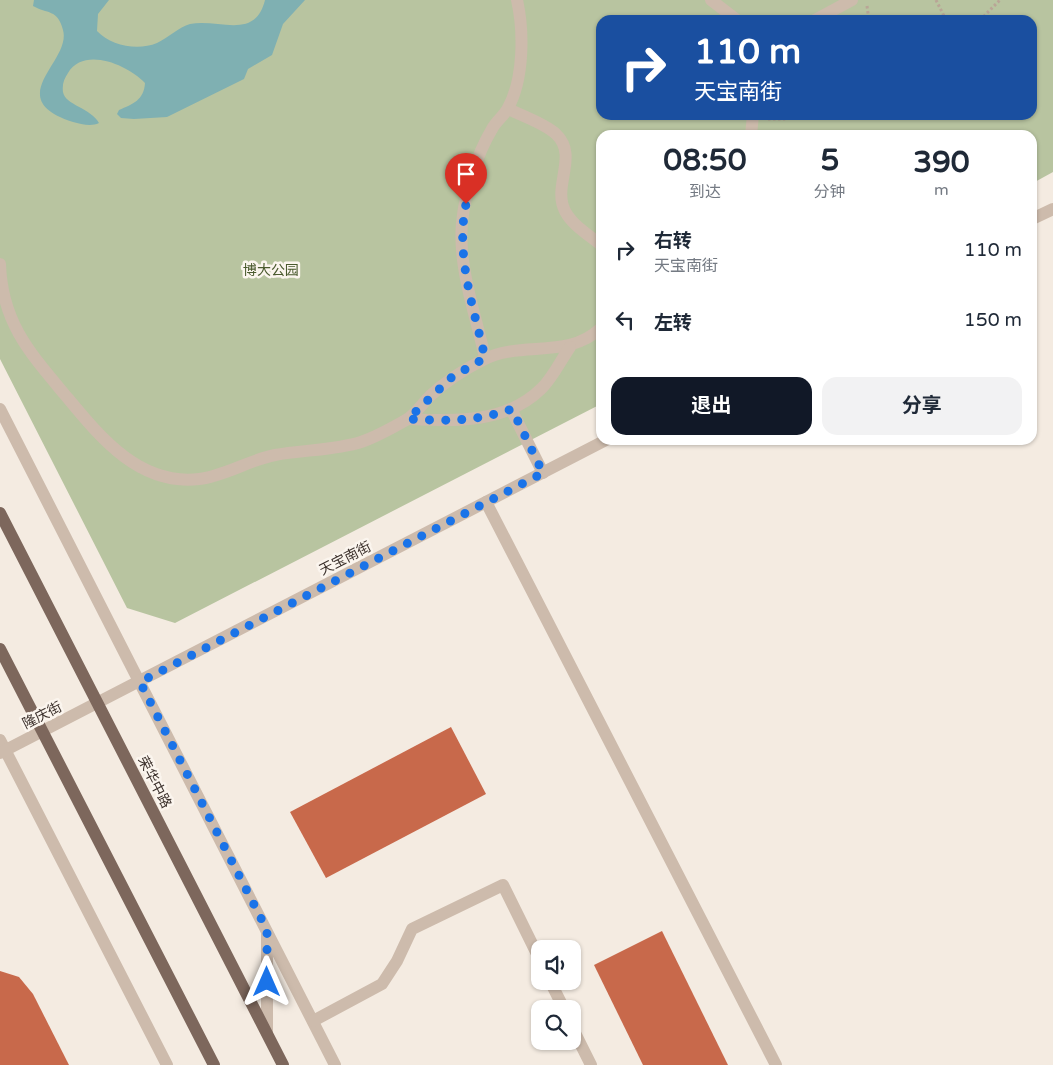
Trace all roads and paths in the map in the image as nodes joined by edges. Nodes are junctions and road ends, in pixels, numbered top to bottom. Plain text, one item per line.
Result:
1 (518, 0) edge
2 (711, 0) edge
3 (852, 0) edge
4 (866, 0) edge
5 (936, 0) edge
6 (1000, 0) edge
7 (730, 15) edge
8 (824, 15) edge
9 (868, 15) edge
10 (944, 15) edge
11 (985, 15) edge
12 (508, 108) junction
13 (1053, 209) edge
14 (1037, 217) edge
15 (596, 241) edge
16 (0, 264) edge
17 (596, 337) edge
18 (570, 347) junction
19 (485, 358) junction
20 (0, 409) edge
21 (512, 409) junction
22 (408, 419) junction
23 (596, 445) edge
24 (543, 473) junction
25 (486, 502) junction
26 (0, 513) edge
27 (0, 649) edge
28 (140, 682) junction
29 (98, 704) junction
30 (42, 731) junction
31 (2, 748) edge
32 (267, 930) junction
33 (531, 941) edge
34 (313, 1021) junction
35 (267, 1033) junction
36 (581, 1045) edge
37 (167, 1065) edge
38 (214, 1065) edge
39 (283, 1065) edge
40 (336, 1065) edge
41 (591, 1065) edge
42 (776, 1065) edge

1 - 12 street
2 - 7 street
3 - 8 street
4 - 9 path
5 - 10 path
6 - 11 path
12 - 15 street
12 - 19 street
13 - 14 street
16 - 22 street
17 - 18 street
18 - 19 street
18 - 21 street
19 - 22 street
20 - 28 street
21 - 22 street
21 - 24 street
23 - 24 street, 天宝南街
24 - 25 street, 天宝南街
25 - 28 street, 天宝南街
25 - 42 street
26 - 29 main road, 荣华中路
27 - 30 main road
28 - 29 street, 天宝南街
28 - 32 street
29 - 30 street, 隆庆街
29 - 35 main road, 荣华中路
30 - 31 street, 隆庆街
30 - 38 main road
31 - 37 street
32 - 34 street
32 - 35 street
33 - 34 street
34 - 40 street
35 - 39 main road, 荣华中路
36 - 41 street

